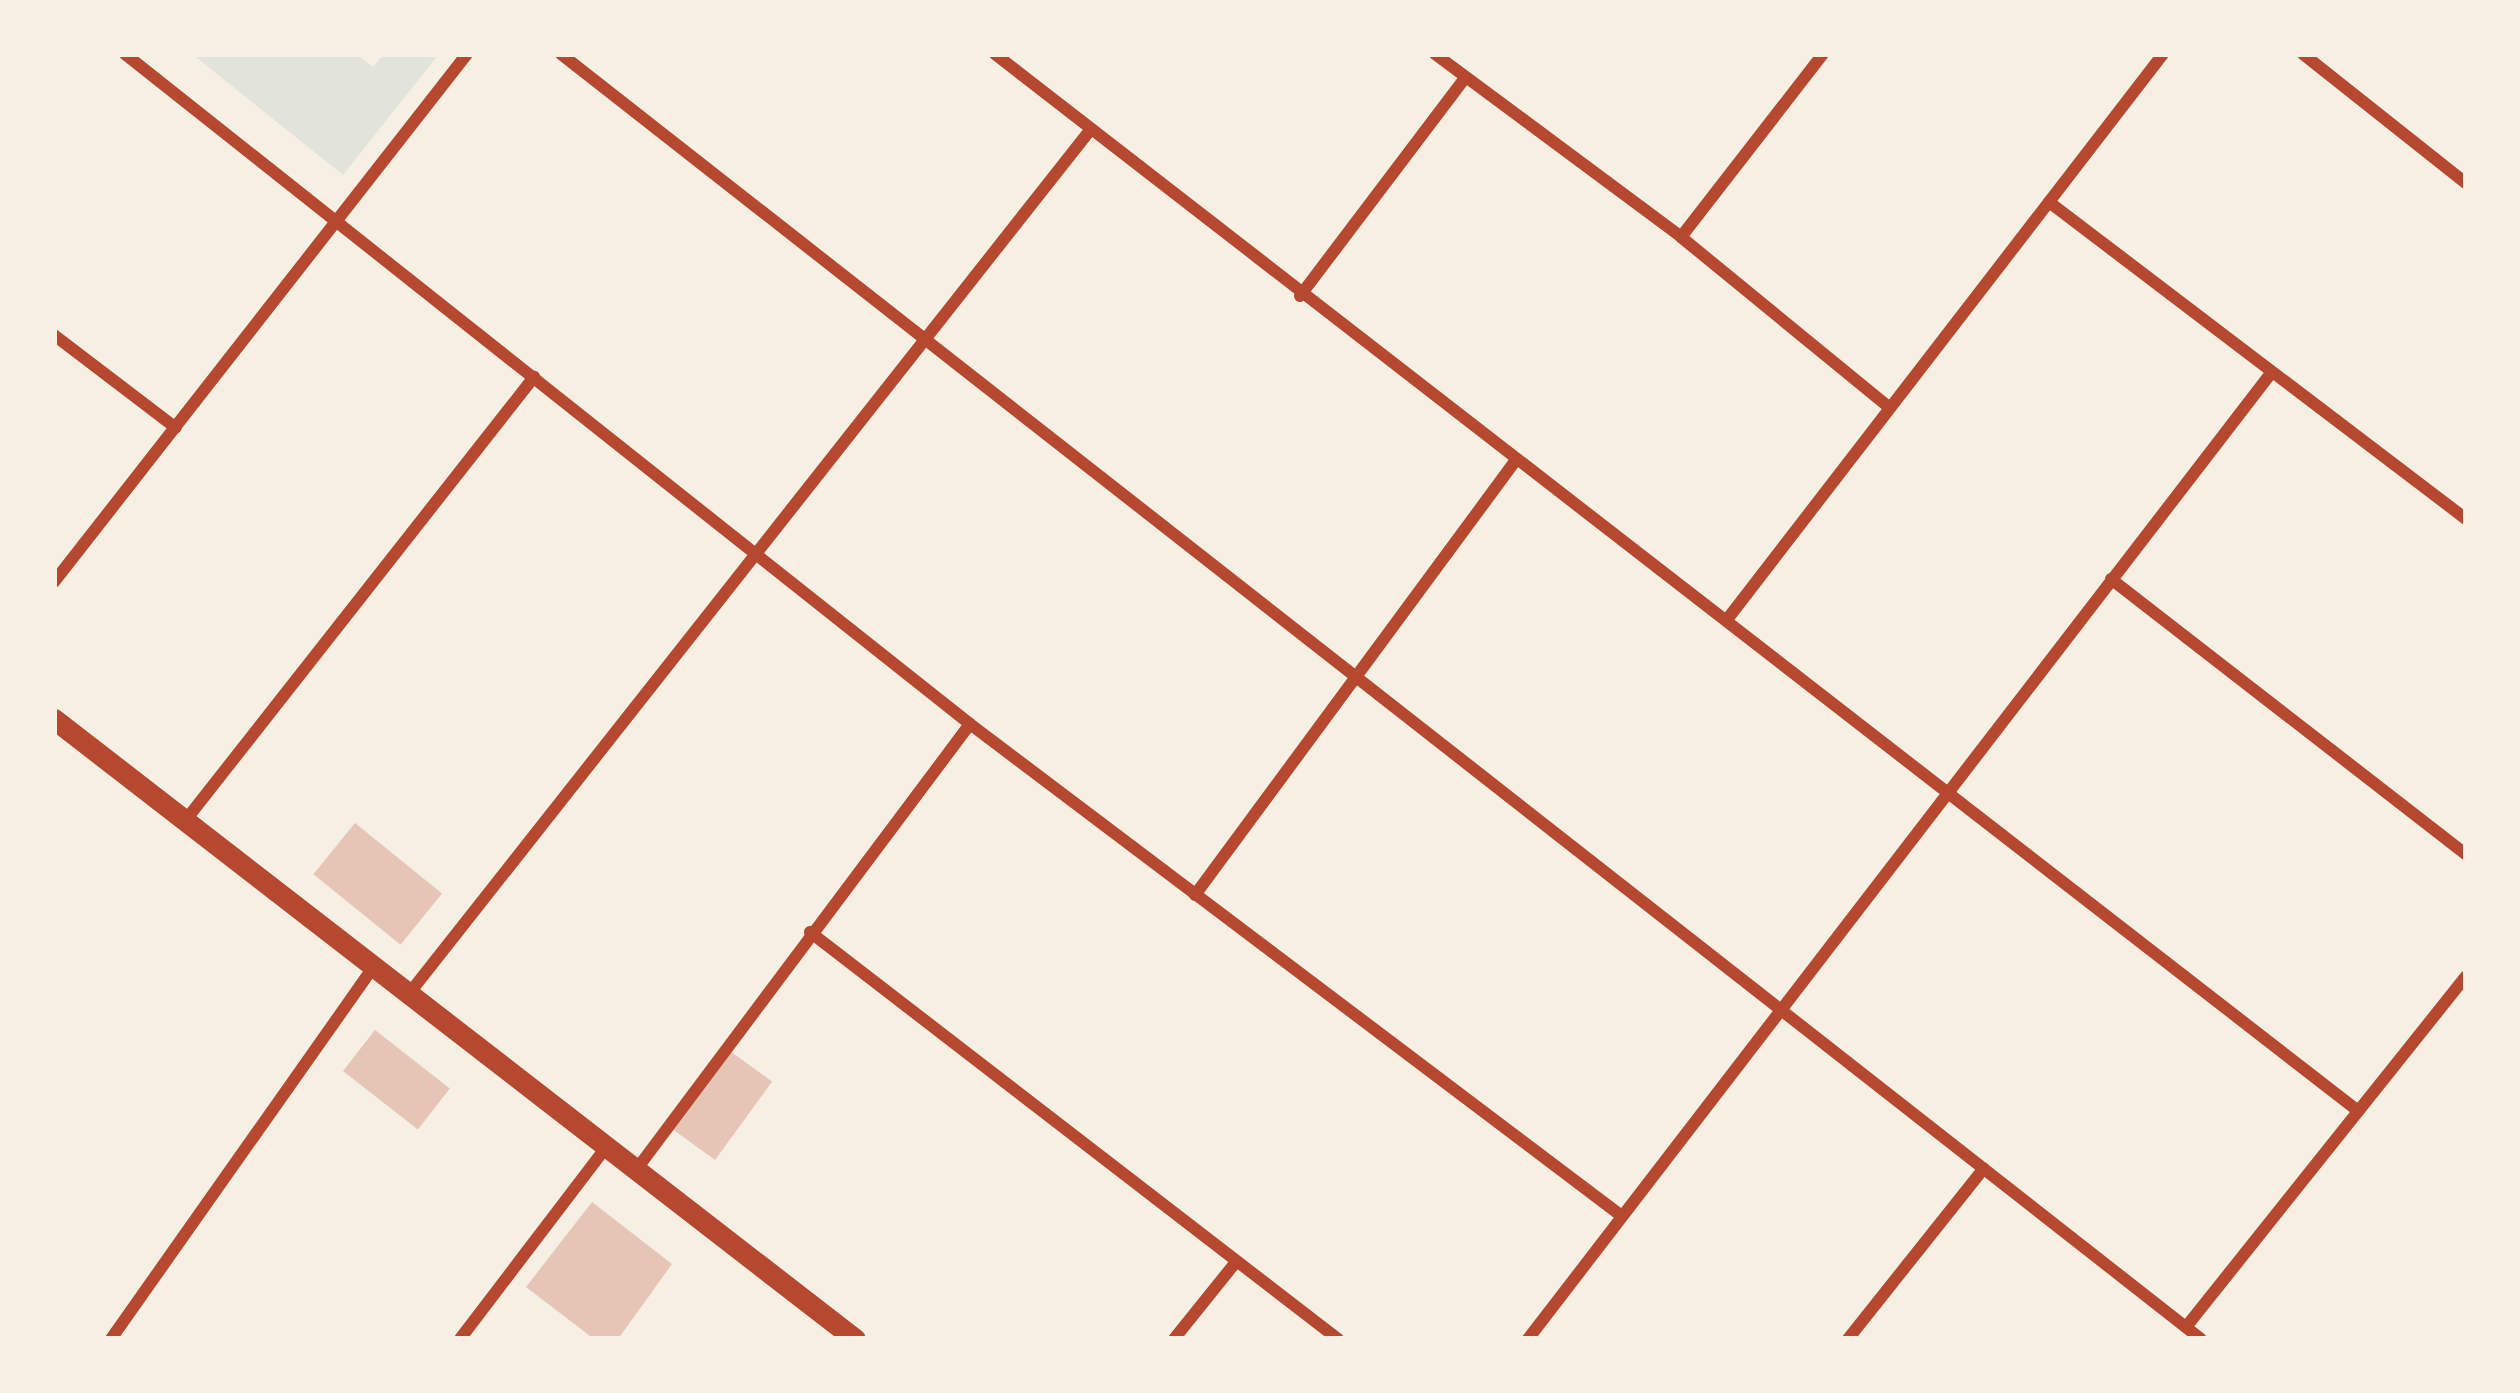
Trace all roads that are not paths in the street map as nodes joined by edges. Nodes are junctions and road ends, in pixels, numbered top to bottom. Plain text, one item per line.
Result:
1 (125, 54) edge
2 (467, 54) edge
3 (561, 54) edge
4 (995, 54) edge
5 (1435, 54) edge
6 (1823, 54) edge
7 (2163, 54) edge
8 (2303, 54) edge
9 (1465, 78) junction
10 (1091, 129) junction
11 (2466, 182) edge
12 (2049, 202) junction
13 (337, 221) junction
14 (1682, 237) junction
15 (1300, 296) junction
16 (54, 335) edge
17 (923, 341) junction
18 (2272, 372) junction
19 (534, 377) junction
20 (1889, 407) junction
21 (176, 428) junction
22 (1516, 460) junction
23 (2466, 519) edge
24 (756, 555) junction
25 (2111, 579) junction
26 (54, 582) edge
27 (1729, 617) junction
28 (1355, 674) junction
29 (54, 719) edge
30 (970, 724) junction
31 (1943, 793) junction
32 (185, 821) junction
33 (2466, 854) edge
34 (1196, 895) junction
35 (810, 932) junction
36 (372, 969) junction
37 (2466, 976) edge
38 (407, 995) junction
39 (1780, 1008) junction
40 (2358, 1111) junction
41 (605, 1149) junction
42 (1984, 1168) junction
43 (636, 1170) junction
44 (1619, 1214) junction
45 (1234, 1263) junction
46 (2186, 1327) junction
47 (111, 1339) edge
48 (460, 1339) edge
49 (854, 1339) edge
50 (1174, 1339) edge
51 (1338, 1339) edge
52 (1528, 1339) edge
53 (1847, 1339) edge
54 (2201, 1339) edge

1 - 13 street
2 - 13 street
3 - 17 street
4 - 10 street
5 - 9 street
6 - 14 street
7 - 12 street
8 - 11 street
9 - 14 street
9 - 15 street
10 - 15 street
10 - 17 street
12 - 18 street
12 - 20 street
13 - 19 street
13 - 21 street
14 - 20 street
15 - 22 street
16 - 21 street
17 - 24 street
17 - 28 street
18 - 23 street
18 - 25 street
19 - 24 street
19 - 32 street
20 - 27 street
21 - 26 street
22 - 27 street
22 - 28 street
24 - 30 street
24 - 38 street
25 - 31 street
25 - 33 street
27 - 31 street
28 - 34 street
28 - 39 street
29 - 32 street
30 - 34 street
30 - 35 street
31 - 39 street
31 - 40 street
32 - 36 street
34 - 44 street
35 - 43 street
35 - 45 street
36 - 38 street
36 - 47 street
37 - 40 street
38 - 41 street
39 - 42 street
39 - 44 street
40 - 46 street
41 - 43 street
41 - 48 street
42 - 46 street
42 - 53 street
43 - 49 street
44 - 52 street
45 - 50 street
45 - 51 street
46 - 54 street

